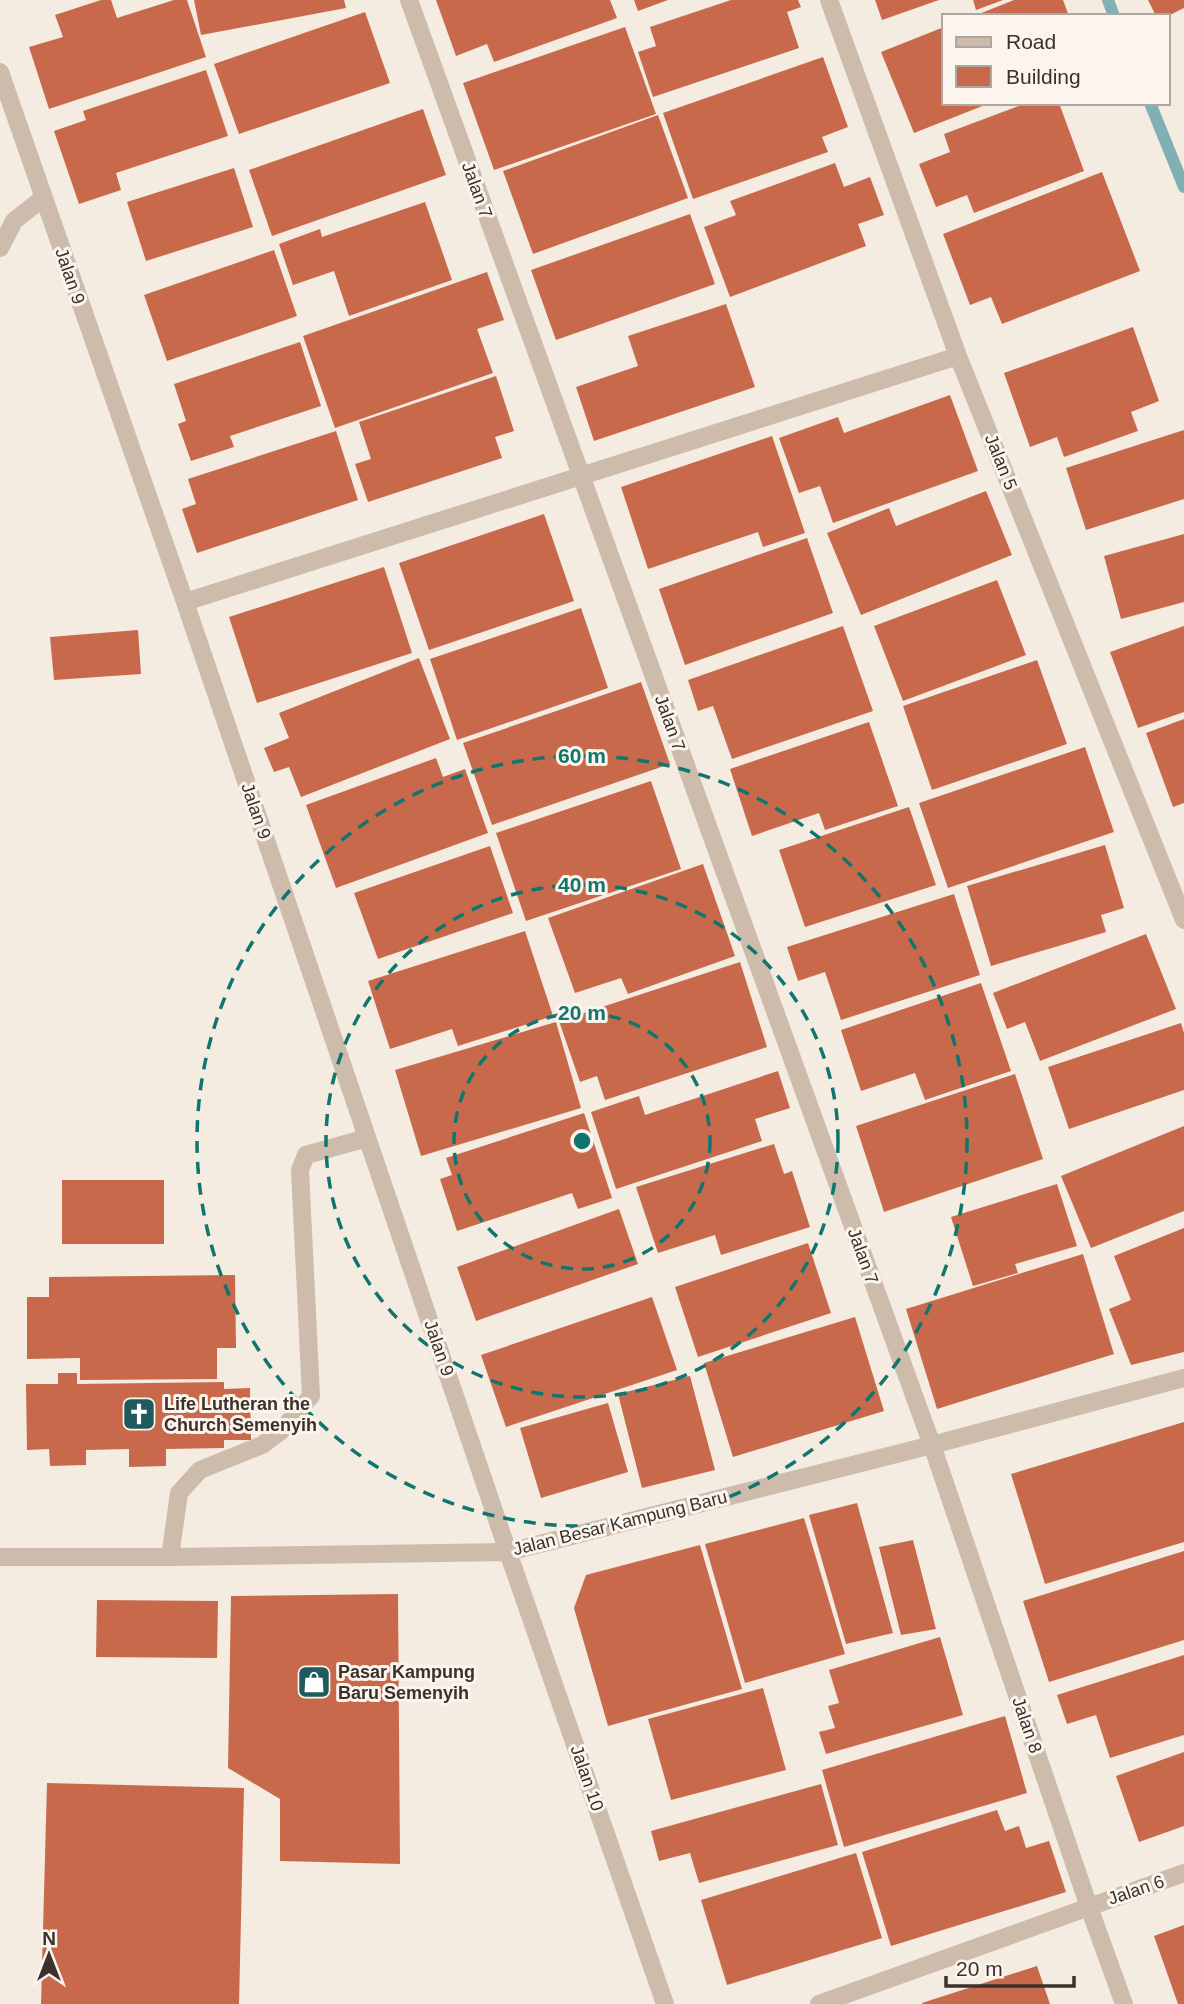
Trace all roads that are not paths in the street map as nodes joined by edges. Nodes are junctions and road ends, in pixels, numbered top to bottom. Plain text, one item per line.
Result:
1 (409, 0) edge
2 (829, 0) edge
3 (0, 72) edge
4 (43, 198) junction
5 (0, 248) edge
6 (958, 356) junction
7 (581, 476) junction
8 (185, 602) junction
9 (1184, 920) edge
10 (367, 1138) junction
11 (1184, 1378) edge
12 (932, 1446) junction
13 (508, 1552) junction
14 (0, 1557) edge
15 (170, 1557) junction
16 (1184, 1873) edge
17 (1089, 1907) junction
18 (666, 2004) edge
19 (820, 2004) edge
20 (1124, 2004) edge

1 - 7 street, Jalan 7
2 - 6 street, Jalan 5
3 - 4 street, Jalan 9
4 - 5 street
4 - 8 street, Jalan 9
6 - 7 street
6 - 9 street, Jalan 5
7 - 8 street
7 - 12 street, Jalan 7
8 - 10 street, Jalan 9
10 - 13 street, Jalan 9
10 - 15 street
11 - 12 street, Jalan Besar Kampung Baru
12 - 13 street, Jalan Besar Kampung Baru
12 - 17 street, Jalan 8
13 - 15 street, Jalan Besar Kampung Baru
13 - 18 street, Jalan 10
14 - 15 street, Jalan Besar Kampung Baru
16 - 17 street, Jalan 6
17 - 19 street, Jalan 6
17 - 20 street, Jalan 8

